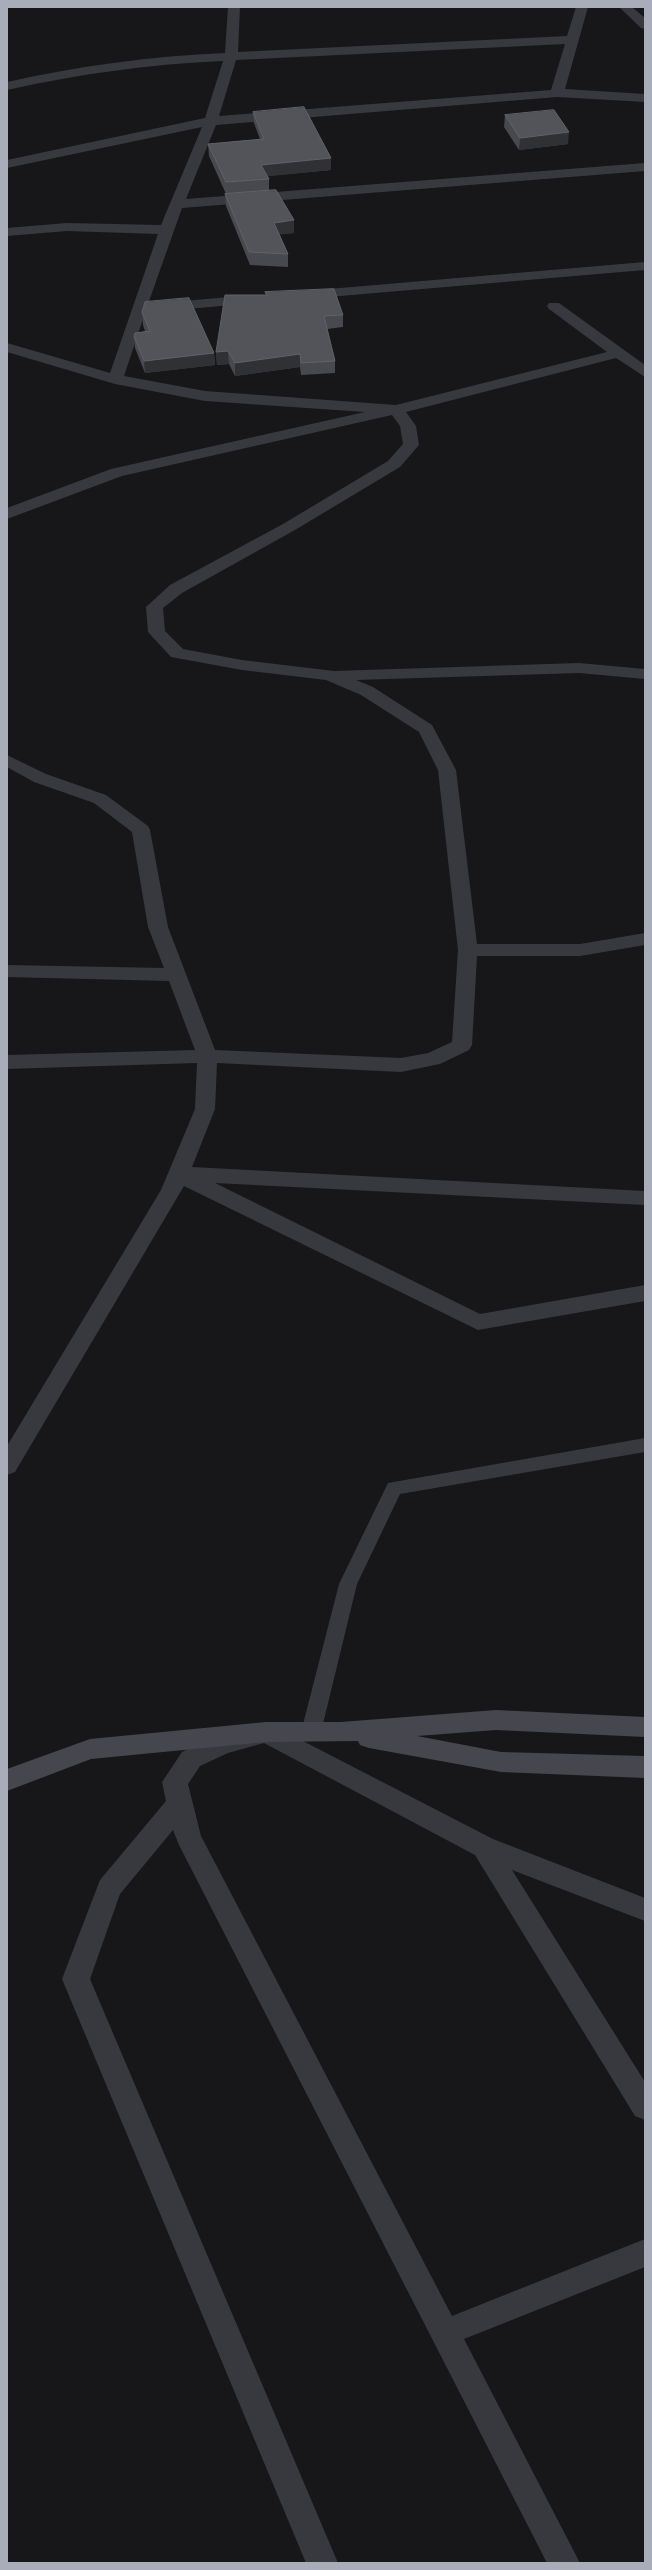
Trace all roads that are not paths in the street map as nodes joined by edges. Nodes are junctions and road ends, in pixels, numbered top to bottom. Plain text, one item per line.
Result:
1 (234, 7) edge
2 (582, 7) edge
3 (625, 7) edge
4 (645, 25) edge
5 (572, 40) junction
6 (231, 57) junction
7 (7, 86) edge
8 (557, 93) junction
9 (645, 98) edge
10 (211, 121) junction
11 (7, 164) edge
12 (645, 167) edge
13 (178, 204) junction
14 (166, 230) junction
15 (7, 232) edge
16 (645, 266) edge
17 (289, 296) edge
18 (266, 298) edge
19 (554, 306) dead end
20 (139, 309) junction
21 (7, 347) edge
22 (619, 353) junction
23 (645, 372) edge
24 (115, 380) junction
25 (396, 410) junction
26 (7, 514) edge
27 (645, 674) edge
28 (330, 675) junction
29 (7, 760) edge
30 (645, 939) edge
31 (468, 950) junction
32 (7, 971) edge
33 (177, 975) junction
34 (207, 1056) junction
35 (7, 1062) edge
36 (179, 1174) junction
37 (645, 1198) edge
38 (645, 1293) edge
39 (645, 1445) edge
40 (7, 1466) edge
41 (645, 1727) edge
42 (266, 1732) junction
43 (311, 1732) junction
44 (341, 1732) junction
45 (645, 1767) edge
46 (7, 1780) edge
47 (180, 1803) junction
48 (484, 1847) junction
49 (645, 1910) edge
50 (645, 2106) edge
51 (645, 2253) edge
52 (447, 2332) junction
53 (322, 2563) edge
54 (564, 2563) edge

1 - 6 street
2 - 5 street
3 - 4 street
5 - 6 street
5 - 8 street
6 - 7 street
6 - 10 street
8 - 9 street
8 - 10 street
10 - 11 street
10 - 13 street
12 - 13 street
13 - 14 street
14 - 15 street
14 - 20 street
16 - 17 street
18 - 20 street
19 - 22 street
20 - 24 street
21 - 24 street
22 - 23 street
22 - 25 street
24 - 25 street
25 - 26 street
25 - 28 street
27 - 28 street
28 - 31 street
29 - 33 street
30 - 31 street
31 - 34 street
32 - 33 street
33 - 34 street
34 - 35 street
34 - 36 street
36 - 37 street
36 - 38 street
36 - 40 street
39 - 43 lane
41 - 44 main road
42 - 43 main road
42 - 46 main road
42 - 47 street
42 - 48 street
43 - 44 main road
44 - 45 main road
47 - 52 street
47 - 53 street
48 - 49 street
48 - 50 street
51 - 52 street
52 - 54 street

